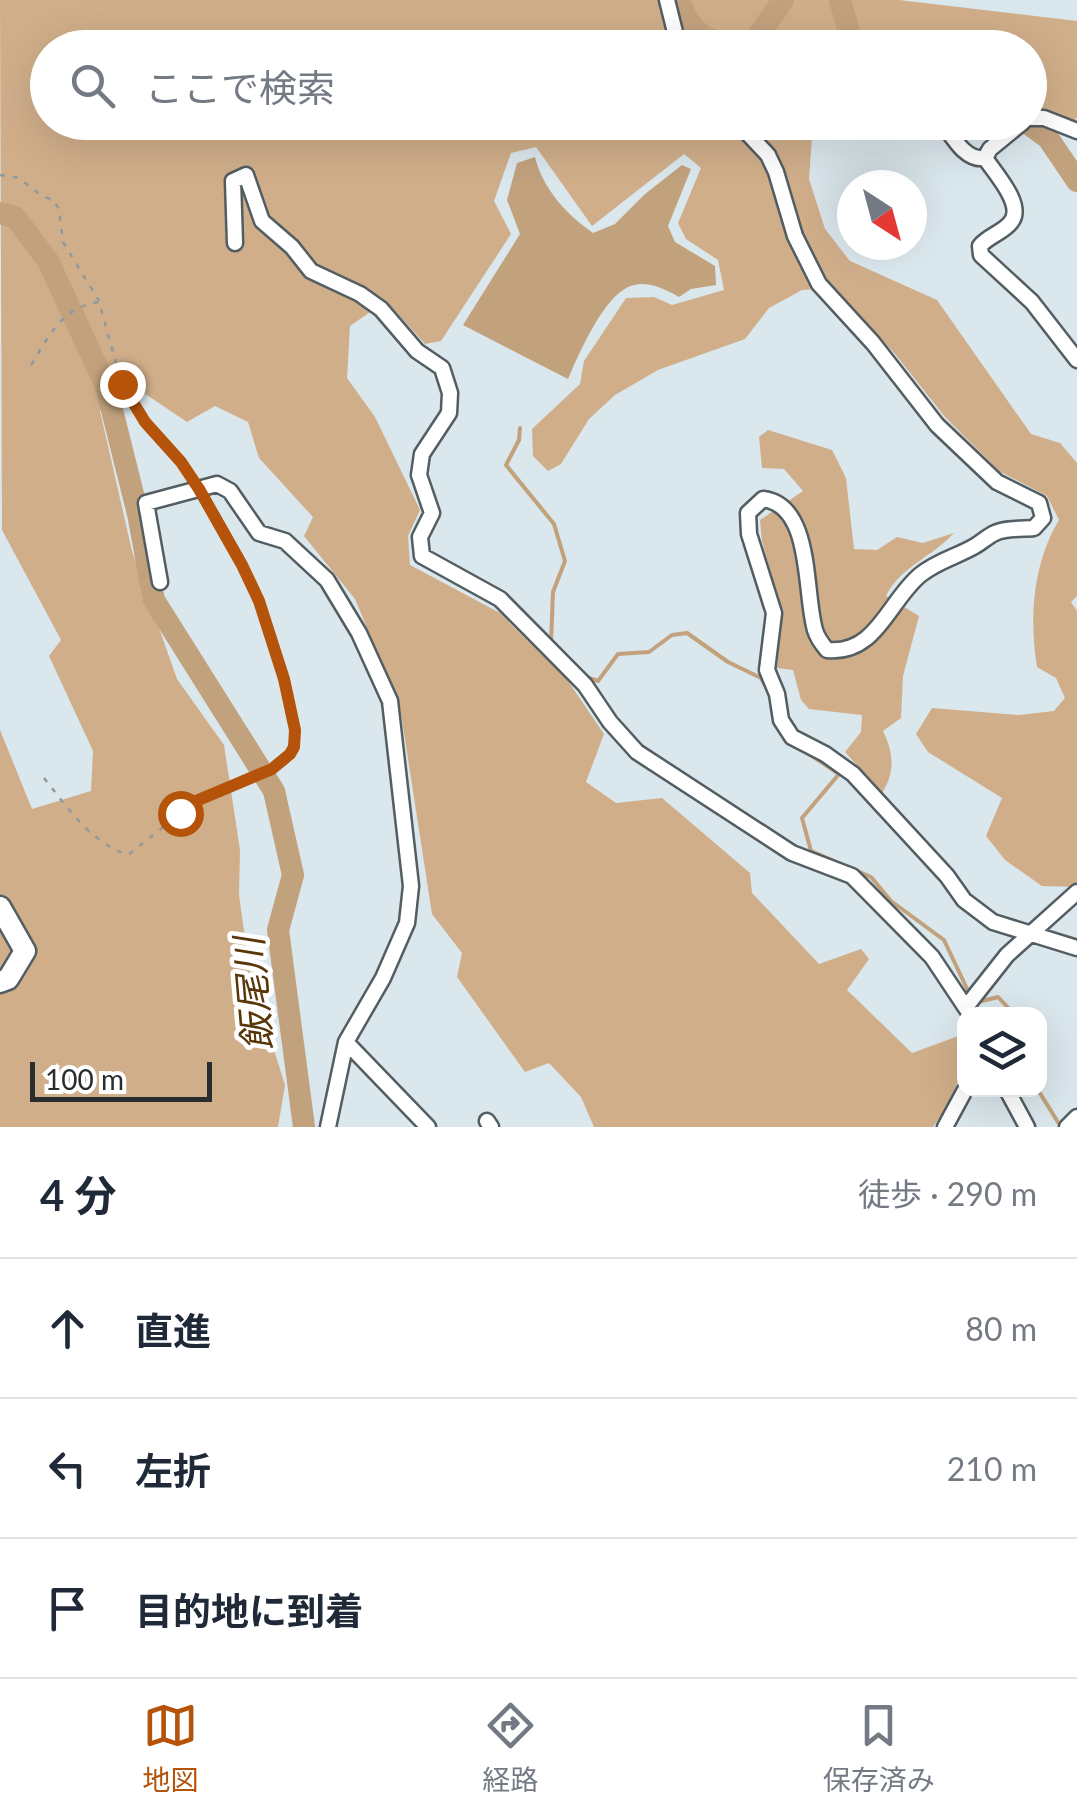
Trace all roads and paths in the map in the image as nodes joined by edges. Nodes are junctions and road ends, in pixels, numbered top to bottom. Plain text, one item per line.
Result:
1 (667, 0) edge
2 (674, 30) edge
3 (1047, 119) edge
4 (1077, 131) edge
5 (754, 140) edge
6 (956, 140) edge
7 (1000, 140) edge
8 (985, 158) junction
9 (0, 176) edge
10 (235, 243) dead end
11 (100, 302) junction
12 (1077, 360) edge
13 (30, 366) dead end
14 (199, 489) junction
15 (160, 582) dead end
16 (44, 778) dead end
17 (1077, 892) edge
18 (0, 908) edge
19 (1030, 935) junction
20 (1077, 948) edge
21 (0, 982) edge
22 (965, 1007) edge
23 (970, 1007) edge
24 (346, 1042) junction
25 (960, 1097) edge
26 (1011, 1097) edge
27 (1077, 1116) edge
28 (1068, 1126) edge
29 (328, 1127) edge
30 (428, 1127) edge
31 (945, 1127) edge
32 (1026, 1127) edge

1 - 2 street
3 - 4 street
5 - 19 street
6 - 8 street
7 - 8 street
8 - 12 street
9 - 11 path
10 - 22 street
11 - 13 path
11 - 14 path
14 - 15 street
14 - 16 path
14 - 24 street
17 - 19 street
18 - 21 main road
19 - 20 street
19 - 23 street
24 - 29 street
24 - 30 street
25 - 31 street
26 - 32 street
27 - 28 street

